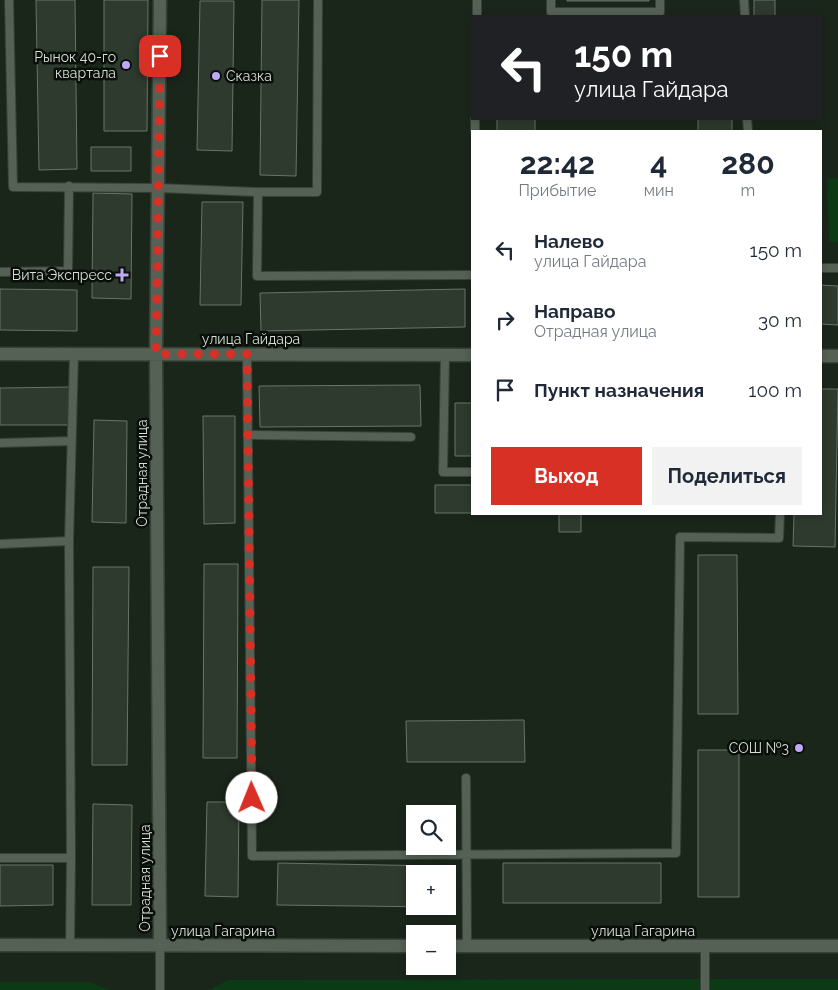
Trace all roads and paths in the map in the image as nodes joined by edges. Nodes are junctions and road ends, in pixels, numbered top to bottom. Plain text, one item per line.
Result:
1 (9, 0) edge
2 (160, 0) edge
3 (318, 0) edge
4 (477, 0) edge
5 (551, 0) edge
6 (660, 0) edge
7 (744, 0) edge
8 (477, 15) edge
9 (745, 15) edge
10 (69, 186) junction
11 (158, 188) junction
12 (258, 192) junction
13 (822, 268) edge
14 (838, 268) edge
15 (0, 272) edge
16 (471, 275) edge
17 (0, 354) edge
18 (74, 354) junction
19 (156, 354) junction
20 (247, 354) junction
21 (444, 355) junction
22 (471, 355) edge
23 (822, 356) edge
24 (838, 356) edge
25 (248, 435) junction
26 (411, 437) dead end
27 (71, 441) junction
28 (0, 443) edge
29 (471, 472) edge
30 (780, 515) edge
31 (69, 541) junction
32 (0, 544) edge
33 (466, 778) dead end
34 (466, 854) junction
35 (0, 858) edge
36 (71, 858) junction
37 (0, 945) edge
38 (70, 946) junction
39 (160, 946) junction
40 (406, 946) edge
41 (456, 946) edge
42 (467, 946) junction
43 (705, 946) junction
44 (838, 946) edge
45 (160, 990) edge
46 (706, 990) edge

1 - 10 lane
2 - 11 street, Отрадная улица
3 - 12 lane
4 - 8 lane
5 - 6 lane
7 - 9 lane
10 - 11 lane
10 - 15 lane
11 - 12 lane
11 - 19 street, Отрадная улица
12 - 16 lane
13 - 14 lane
17 - 18 street, улица Гайдара
18 - 19 street, улица Гайдара
18 - 27 lane
19 - 20 street, улица Гайдара
19 - 39 street, Отрадная улица
20 - 21 street, улица Гайдара
20 - 25 lane
21 - 22 street, улица Гайдара
21 - 29 lane
23 - 24 street
25 - 26 lane
25 - 34 lane
27 - 28 lane
27 - 31 lane
30 - 34 lane
31 - 32 lane
31 - 36 lane
33 - 34 lane
34 - 42 lane
35 - 36 lane
36 - 38 lane
37 - 38 street, улица Гагарина
38 - 39 street, улица Гагарина
39 - 40 street, улица Гагарина
39 - 45 lane
41 - 42 street, улица Гагарина
42 - 43 street, улица Гагарина
43 - 44 street, улица Гагарина
43 - 46 lane

